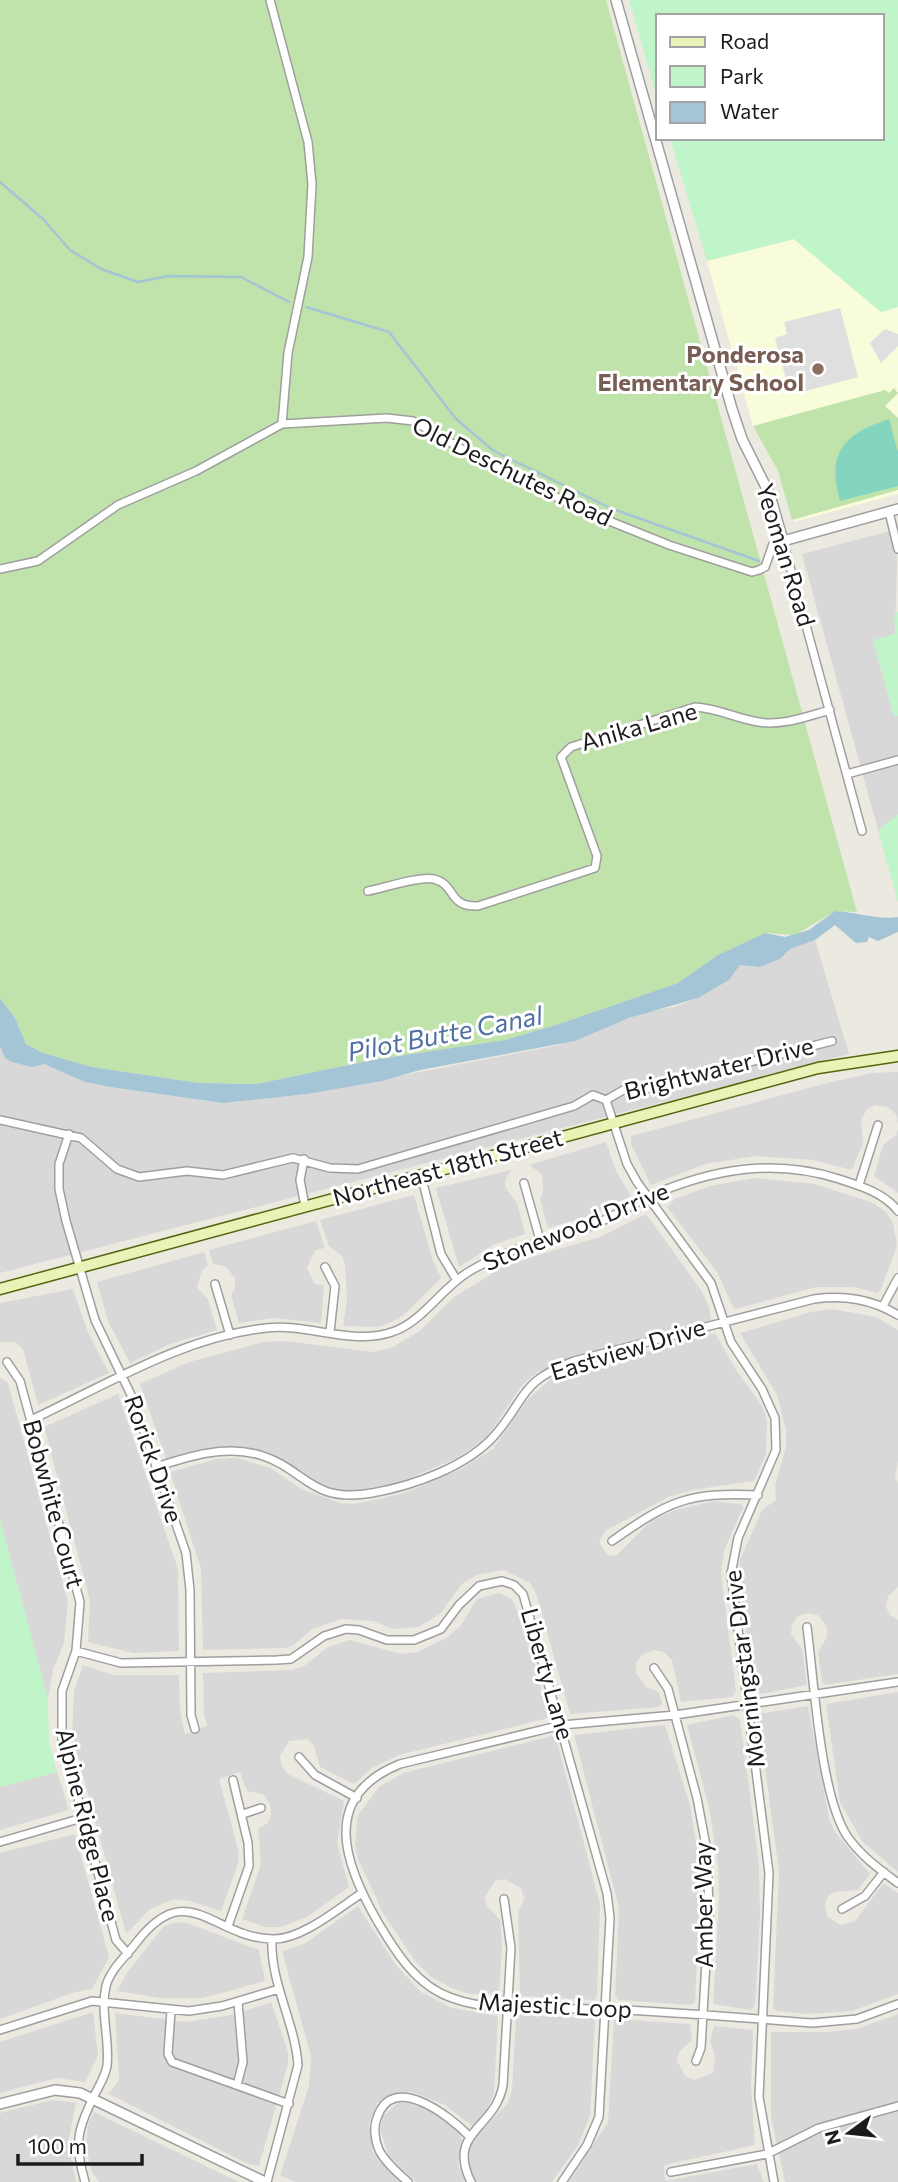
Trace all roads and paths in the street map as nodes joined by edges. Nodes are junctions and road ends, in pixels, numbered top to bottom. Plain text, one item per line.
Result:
1 (270, 0) edge
2 (616, 0) edge
3 (282, 424) junction
4 (893, 511) edge
5 (783, 541) junction
6 (898, 549) edge
7 (0, 569) edge
8 (830, 710) junction
9 (898, 760) edge
10 (847, 774) junction
11 (862, 831) dead end
12 (368, 891) dead end
13 (832, 1041) dead end
14 (898, 1056) edge
15 (606, 1100) junction
16 (0, 1120) edge
17 (614, 1123) junction
18 (878, 1125) dead end
19 (69, 1134) junction
20 (304, 1158) junction
21 (421, 1175) junction
22 (524, 1183) dead end
23 (859, 1185) junction
24 (649, 1197) junction
25 (305, 1206) junction
26 (898, 1211) edge
27 (540, 1240) junction
28 (80, 1267) junction
29 (325, 1267) dead end
30 (898, 1278) edge
31 (456, 1279) junction
32 (215, 1284) dead end
33 (0, 1289) edge
34 (883, 1306) junction
35 (898, 1315) edge
36 (726, 1321) junction
37 (330, 1332) junction
38 (230, 1335) junction
39 (7, 1362) dead end
40 (124, 1376) junction
41 (32, 1420) junction
42 (156, 1467) junction
43 (758, 1495) junction
44 (612, 1541) dead end
45 (807, 1627) dead end
46 (76, 1651) junction
47 (190, 1660) junction
48 (654, 1668) dead end
49 (898, 1682) edge
50 (816, 1695) junction
51 (747, 1704) junction
52 (675, 1715) junction
53 (562, 1725) junction
54 (195, 1729) dead end
55 (299, 1757) dead end
56 (233, 1780) dead end
57 (357, 1798) junction
58 (261, 1808) dead end
59 (243, 1814) junction
60 (82, 1818) junction
61 (0, 1842) edge
62 (884, 1872) junction
63 (898, 1883) edge
64 (362, 1893) junction
65 (505, 1899) dead end
66 (842, 1909) dead end
67 (228, 1926) junction
68 (272, 1939) junction
69 (128, 1954) junction
70 (279, 1989) junction
71 (104, 2001) junction
72 (238, 2001) junction
73 (898, 2004) edge
74 (508, 2006) junction
75 (606, 2009) junction
76 (171, 2010) junction
77 (703, 2015) junction
78 (763, 2019) junction
79 (0, 2030) edge
80 (696, 2061) dead end
81 (237, 2085) junction
82 (93, 2099) junction
83 (289, 2104) junction
84 (0, 2105) edge
85 (898, 2106) edge
86 (469, 2136) junction
87 (767, 2154) junction
88 (671, 2172) dead end
89 (85, 2182) edge
90 (266, 2182) edge
91 (408, 2182) edge
92 (471, 2182) edge
93 (562, 2182) edge
94 (774, 2182) edge

1 - 3 street
2 - 5 street, Yeoman Road
3 - 5 street, Old Deschutes Road
3 - 7 street, Old Deschutes Road
4 - 5 street
4 - 6 street
5 - 8 street, Yeoman Road
8 - 10 street, Yeoman Road
8 - 12 street, Anika Lane
9 - 10 street
10 - 11 street, Yeoman Road
13 - 15 street, Brightwater Drive
14 - 17 main road, Northeast 18th Street
15 - 17 street, Brightwater Drive
15 - 20 street, Brightwater Drive
16 - 19 street, Brightwater Drive
17 - 21 main road, Northeast 18th Street
17 - 24 street, Morningstar Drive
18 - 23 street
19 - 20 street, Brightwater Drive
19 - 28 street, Rorick Drive
20 - 25 street
21 - 25 main road, Northeast 18th Street
21 - 31 street
22 - 27 street
23 - 24 street, Stonewood Drrive
23 - 26 street, Stonewood Drrive
24 - 27 street, Stonewood Drrive
24 - 36 street, Morningstar Drive
25 - 28 main road, Northeast 18th Street
27 - 31 street, Stonewood Drrive
28 - 33 main road, Northeast 18th Street
28 - 40 street, Rorick Drive
29 - 37 street
30 - 34 street
31 - 37 street, Stonewood Drrive
32 - 38 street
34 - 35 street, Eastview Drive
34 - 36 street, Eastview Drive
36 - 42 street, Eastview Drive
36 - 43 street, Morningstar Drive
37 - 38 street, Stonewood Drrive
38 - 40 street, Stonewood Drrive
39 - 41 street, Bobwhite Court
40 - 41 street, Stonewood Drrive
40 - 42 street, Rorick Drive
41 - 46 street, Bobwhite Court
42 - 47 street, Rorick Drive
43 - 44 street
43 - 51 street, Morningstar Drive
45 - 50 street
46 - 47 street, Liberty Lane
46 - 60 street, Alpine Ridge Place
47 - 53 street, Liberty Lane
47 - 54 street, Rorick Drive
48 - 52 street, Amber Way
49 - 50 street, Majestic Loop
50 - 51 street, Majestic Loop
50 - 62 street
51 - 52 street, Majestic Loop
51 - 78 street, Morningstar Drive
52 - 53 street, Majestic Loop
52 - 77 street, Amber Way
53 - 57 street, Majestic Loop
53 - 75 street, Liberty Lane
55 - 57 street
56 - 59 street
57 - 64 street, Majestic Loop
58 - 59 street
59 - 67 street
60 - 61 street
60 - 69 street, Alpine Ridge Place
62 - 63 street
62 - 66 street
64 - 68 street
64 - 74 street, Majestic Loop
65 - 74 street
67 - 68 street
67 - 69 street
68 - 70 street
69 - 71 street
70 - 72 street
70 - 83 street
71 - 76 street
71 - 79 street
71 - 82 street
72 - 76 street
72 - 81 street
73 - 78 street, Majestic Loop
74 - 75 street, Majestic Loop
74 - 86 street
75 - 77 street, Majestic Loop
75 - 93 street, Liberty Lane
76 - 81 street
77 - 78 street, Majestic Loop
77 - 80 street, Amber Way
78 - 87 street, Morningstar Drive
81 - 83 street
82 - 84 street
82 - 89 street
82 - 90 street
83 - 90 street
85 - 87 street
86 - 91 street
86 - 92 street
87 - 88 street
87 - 94 street, Morningstar Drive

